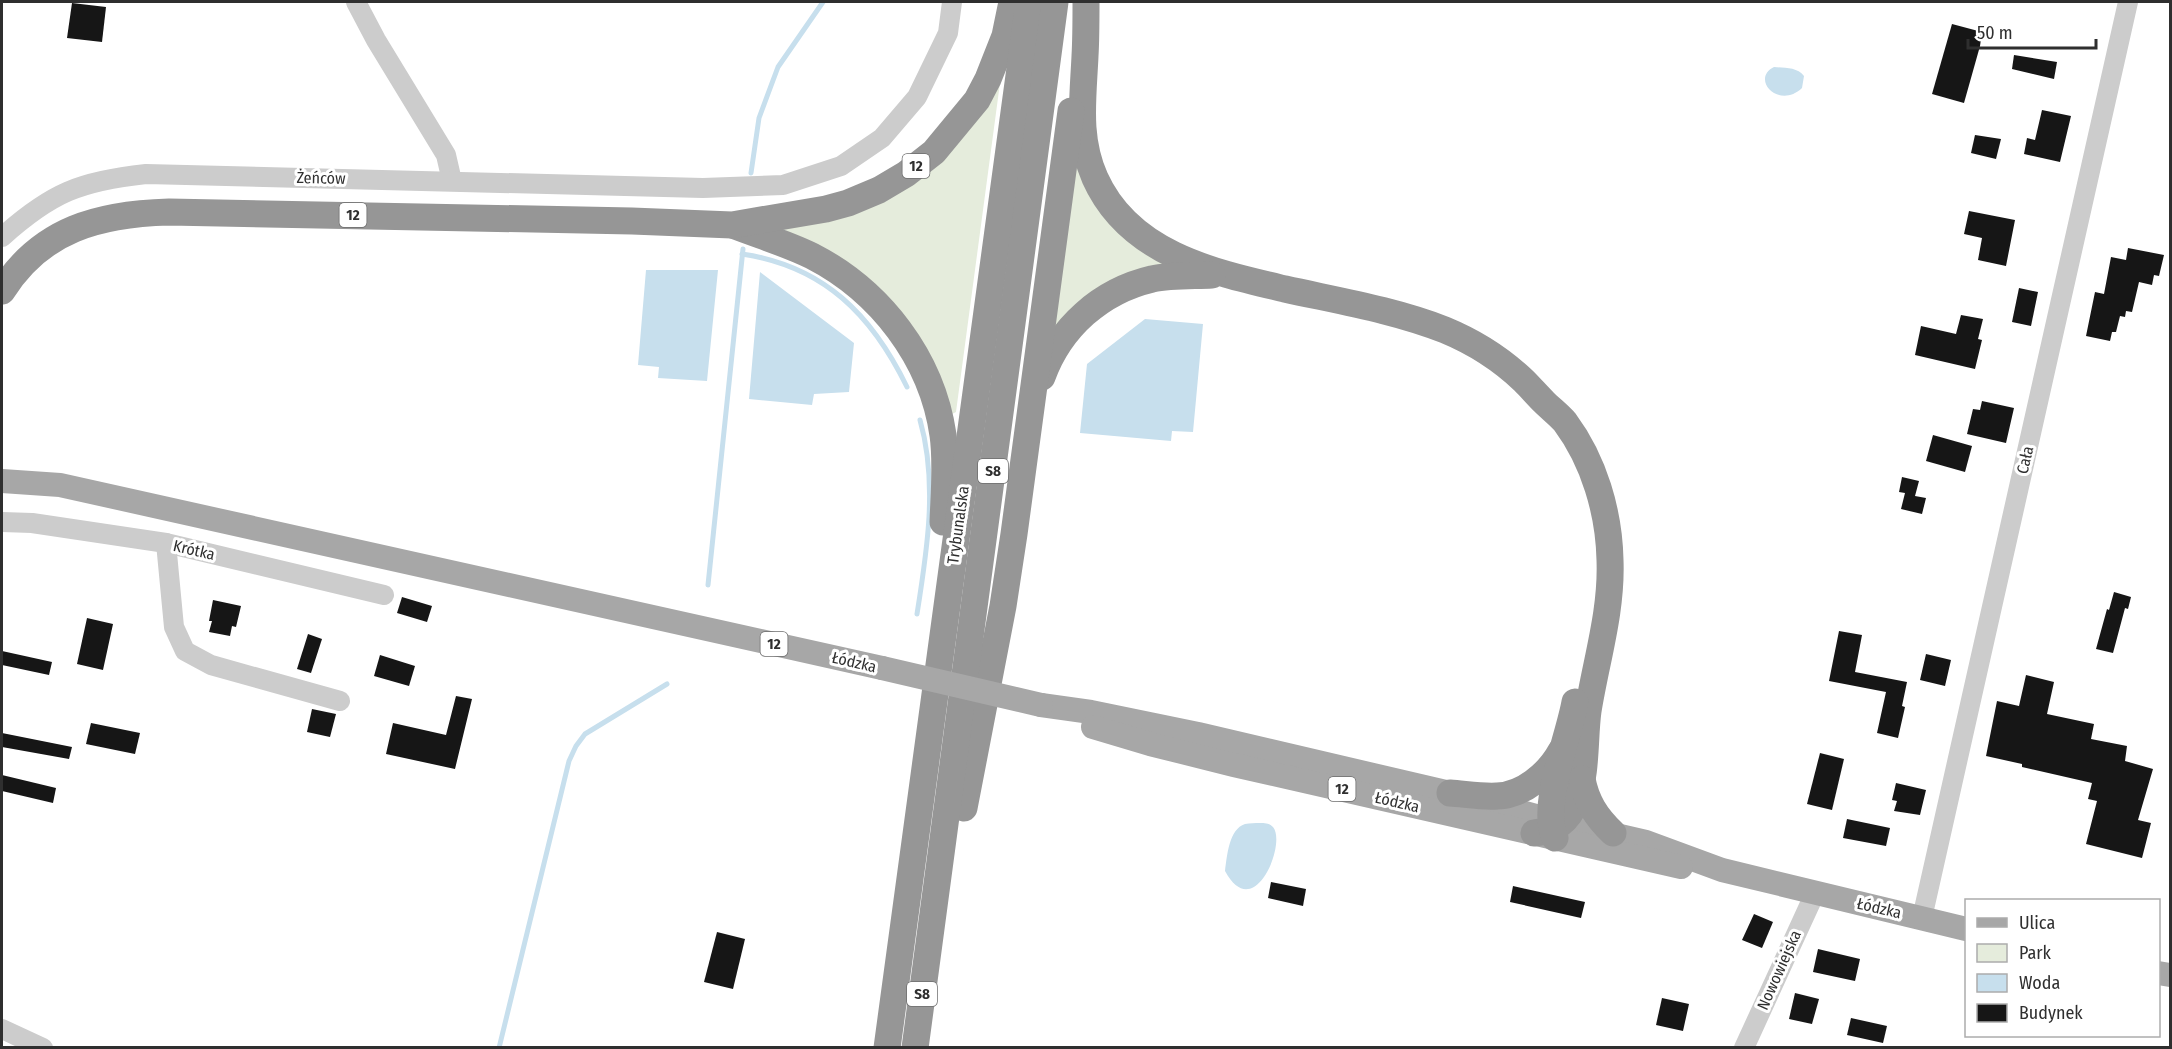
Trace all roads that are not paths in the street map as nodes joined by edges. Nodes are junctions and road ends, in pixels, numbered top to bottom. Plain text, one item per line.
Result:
1 (356, 2) edge
2 (952, 2) edge
3 (1012, 2) edge
4 (1029, 2) edge
5 (1055, 2) edge
6 (1086, 2) edge
7 (2128, 2) edge
8 (452, 181) junction
9 (732, 225) junction
10 (2, 237) edge
11 (1222, 274) junction
12 (2, 291) edge
13 (1544, 403) junction
14 (1029, 419) junction
15 (2, 463) edge
16 (2, 481) edge
17 (60, 485) junction
18 (2, 522) edge
19 (166, 543) junction
20 (384, 595) dead end
21 (940, 661) junction
22 (340, 701) dead end
23 (1041, 705) junction
24 (1565, 745) junction
25 (1582, 779) junction
26 (1450, 793) junction
27 (1551, 828) junction
28 (1613, 833) junction
29 (1722, 870) junction
30 (1815, 893) junction
31 (1922, 918) junction
32 (1965, 929) edge
33 (930, 940) junction
34 (2, 1029) edge
35 (43, 1047) edge
36 (887, 1047) edge
37 (915, 1047) edge
38 (1744, 1047) edge

1 - 8 street
2 - 8 street, Żeńców
3 - 9 highway, 12
4 - 21 highway, Trybunalska / S8
5 - 33 highway, Trybunalska / S8
6 - 11 highway, 12
6 - 14 highway
7 - 31 street, Cała
8 - 10 street, Żeńców
9 - 12 highway, 12
9 - 21 highway
11 - 13 highway, 12
11 - 14 highway
13 - 24 highway, 12
13 - 25 highway, 12
14 - 33 highway
15 - 17 main road, 12
16 - 17 main road, 12
17 - 23 main road, Łódzka / 12, bridge
18 - 19 street, Krótka
19 - 20 street, Krótka
19 - 22 street
21 - 36 highway, Trybunalska / S8
23 - 26 main road, Łódzka / 12
23 - 27 main road, Łódzka / 12
24 - 26 highway, 12
24 - 27 highway
25 - 27 highway, 12
25 - 28 highway
26 - 27 main road, Łódzka / 12
27 - 28 main road, Łódzka
27 - 29 main road, Łódzka
28 - 29 main road, Łódzka
29 - 30 main road, Łódzka
30 - 31 main road, Łódzka
30 - 38 street, Nowowiejska
31 - 32 main road, Łódzka
33 - 37 highway, Trybunalska / S8
34 - 35 street

